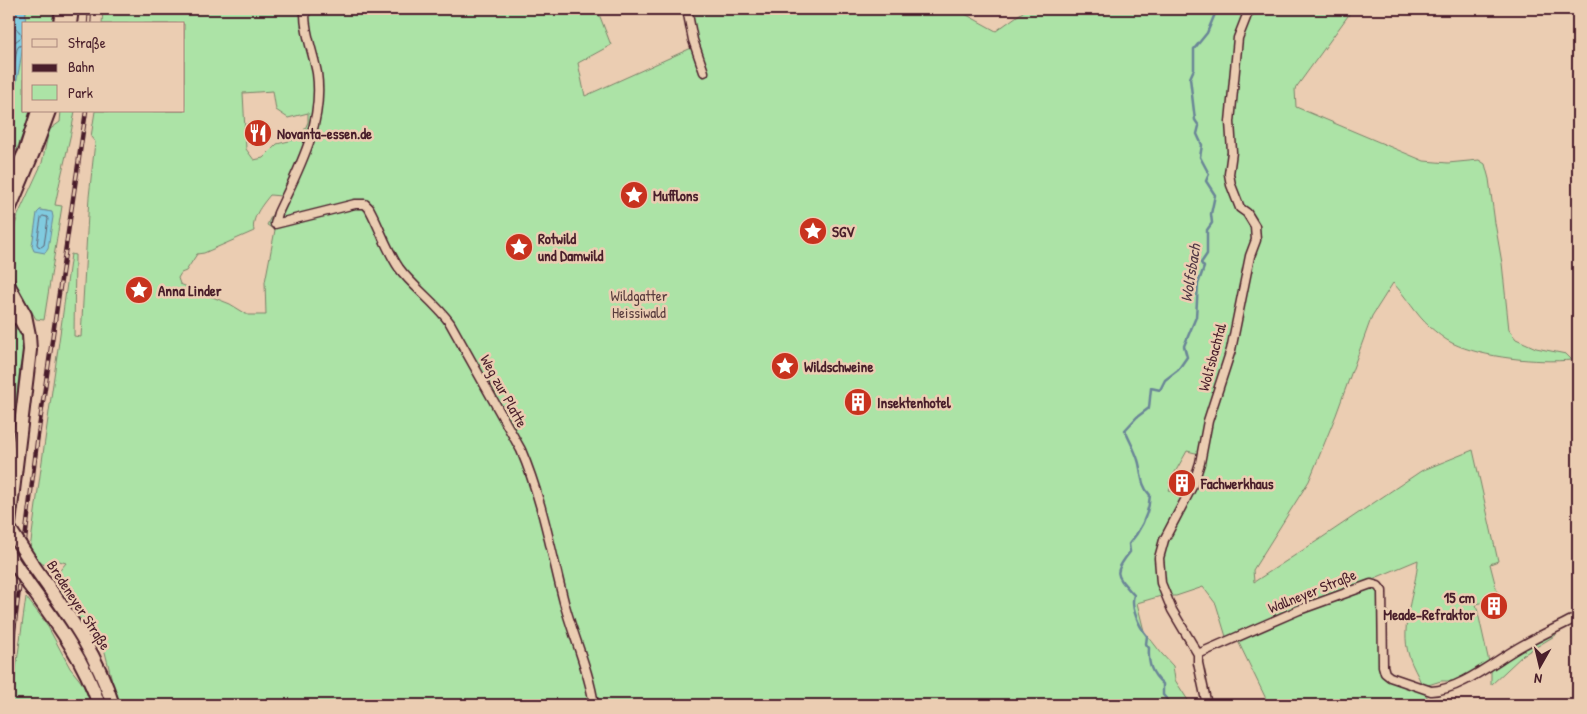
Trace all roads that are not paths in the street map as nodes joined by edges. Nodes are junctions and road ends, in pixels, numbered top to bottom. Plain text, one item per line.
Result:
1 (62, 9) edge
2 (72, 9) edge
3 (305, 9) edge
4 (687, 9) edge
5 (1251, 9) edge
6 (60, 22) edge
7 (70, 22) edge
8 (704, 72) dead end
9 (38, 112) edge
10 (49, 112) edge
11 (9, 186) edge
12 (9, 210) edge
13 (9, 286) edge
14 (9, 314) edge
15 (29, 335) junction
16 (9, 524) edge
17 (9, 528) edge
18 (9, 556) edge
19 (1578, 617) edge
20 (1198, 654) junction
21 (99, 705) edge
22 (113, 705) edge
23 (594, 705) edge
24 (1207, 705) edge

1 - 6 main road
2 - 7 main road
3 - 23 street, Weg zur Platte
4 - 8 street
5 - 20 street, Wolfsbachtal
9 - 11 main road
10 - 12 main road
13 - 15 main road
14 - 15 main road
15 - 16 main road
17 - 22 main road, Bredeneyer Straße, bridge
18 - 21 main road, Bredeneyer Straße, bridge
19 - 20 street, Wallneyer Straße
20 - 24 street, Wolfsbachtal

